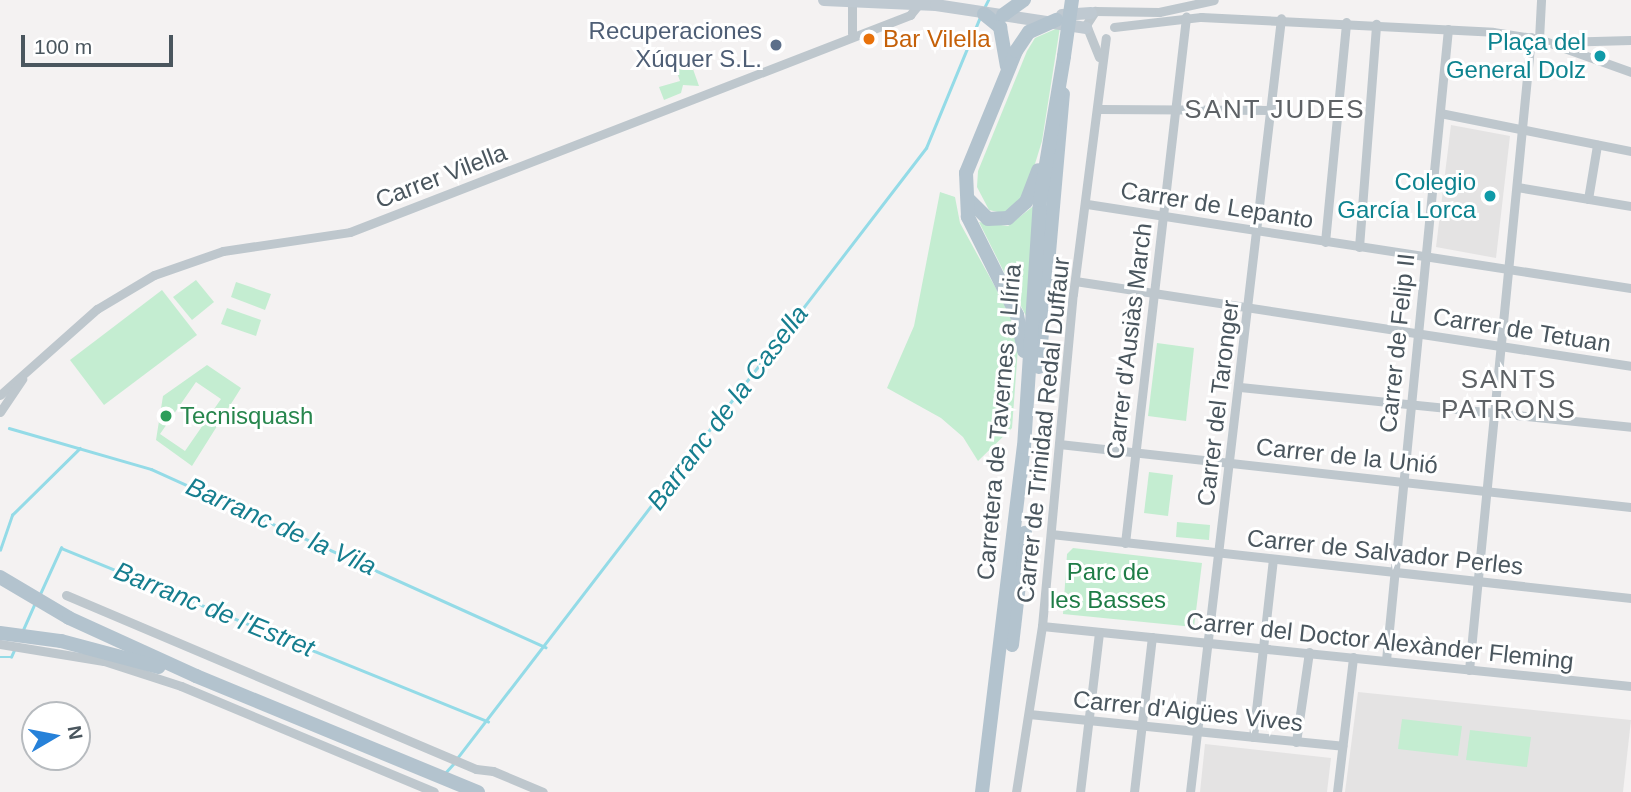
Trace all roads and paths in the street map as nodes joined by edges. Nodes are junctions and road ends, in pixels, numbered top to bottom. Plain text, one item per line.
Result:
1 (824, 0) edge
2 (1024, 0) edge
3 (1072, 0) edge
4 (1214, 0) edge
5 (1541, 0) edge
6 (852, 1) edge
7 (913, 3) edge
8 (1098, 9) edge
9 (994, 15) junction
10 (1034, 16) junction
11 (1186, 18) junction
12 (1281, 18) junction
13 (1056, 20) junction
14 (1346, 22) junction
15 (1376, 24) junction
16 (1114, 27) junction
17 (1448, 29) junction
18 (1088, 31) junction
19 (852, 33) junction
20 (1106, 38) junction
21 (1538, 39) junction
22 (1631, 40) edge
23 (1064, 56) junction
24 (1102, 72) junction
25 (1631, 72) edge
26 (1002, 80) junction
27 (1100, 109) junction
28 (1176, 110) junction
29 (1272, 110) junction
30 (1440, 113) junction
31 (1522, 130) junction
32 (1049, 131) junction
33 (1597, 145) junction
34 (1631, 151) edge
35 (1517, 187) junction
36 (965, 192) junction
37 (1588, 199) junction
38 (1087, 204) junction
39 (1631, 206) edge
40 (1163, 215) junction
41 (1258, 230) junction
42 (1325, 242) junction
43 (1359, 247) junction
44 (1425, 256) junction
45 (1508, 269) junction
46 (1075, 281) junction
47 (1631, 288) edge
48 (1153, 293) junction
49 (1249, 309) junction
50 (1418, 333) junction
51 (1500, 347) junction
52 (48, 349) junction
53 (1631, 366) edge
54 (1240, 387) junction
55 (0, 395) edge
56 (1411, 404) junction
57 (0, 412) edge
58 (1493, 414) junction
59 (1631, 427) edge
60 (1059, 444) junction
61 (1135, 452) junction
62 (1229, 463) junction
63 (1403, 481) junction
64 (1487, 490) junction
65 (1631, 507) edge
66 (1018, 513) junction
67 (1051, 534) junction
68 (1125, 543) junction
69 (1219, 553) junction
70 (1273, 559) junction
71 (1394, 572) junction
72 (0, 577) edge
73 (1477, 581) junction
74 (66, 595) dead end
75 (1631, 598) edge
76 (1042, 626) junction
77 (1099, 632) junction
78 (0, 633) edge
79 (1152, 637) junction
80 (1209, 642) junction
81 (0, 644) edge
82 (60, 646) junction
83 (1264, 648) junction
84 (1309, 652) junction
85 (1353, 657) junction
86 (1386, 660) junction
87 (1469, 670) junction
88 (196, 676) junction
89 (1631, 686) edge
90 (1029, 713) junction
91 (1088, 720) junction
92 (1142, 725) junction
93 (1197, 732) junction
94 (1253, 737) junction
95 (1297, 742) junction
96 (1342, 746) junction
97 (472, 789) edge
98 (434, 792) edge
99 (543, 792) edge
100 (982, 792) edge
101 (989, 792) edge
102 (1016, 792) edge
103 (1080, 792) edge
104 (1134, 792) edge
105 (1190, 792) edge
106 (1337, 792) edge

1 - 6 main road
2 - 9 main road
3 - 23 main road, Carretera de Tavernes a Llíria, bridge
4 - 8 street
5 - 21 street
6 - 7 main road
6 - 19 street
7 - 9 main road
7 - 19 street, Carrer Vilella
8 - 10 main road
8 - 16 street
8 - 18 street
9 - 10 main road
9 - 26 main road
10 - 13 main road
11 - 12 street
11 - 16 street
11 - 28 street, Carrer d'Ausiàs March
12 - 14 street
12 - 29 street, Carrer del Taronger
13 - 18 main road
13 - 26 main road
14 - 15 street
14 - 42 street
15 - 17 street
15 - 43 street
16 - 20 street
17 - 21 street
17 - 30 street, Carrer de Felip II
18 - 20 street
18 - 24 street, Carrer de Trinidad Redal Duffaur
19 - 52 street, Carrer Vilella
20 - 24 street, Carrer de Trinidad Redal Duffaur
21 - 22 street
21 - 25 street
21 - 31 street
23 - 32 main road, Carretera de Tavernes a Llíria
23 - 101 main road, Carretera de Tavernes a Llíria
24 - 27 street, Carrer de Trinidad Redal Duffaur
26 - 36 main road
27 - 28 street
27 - 38 street, Carrer de Trinidad Redal Duffaur
28 - 29 street
28 - 40 street, Carrer d'Ausiàs March
29 - 41 street, Carrer del Taronger
30 - 31 street
30 - 44 street, Carrer de Felip II
31 - 33 street
31 - 35 street
32 - 36 main road
32 - 66 main road, Carretera de Tavernes a Llíria
33 - 34 street
33 - 37 street
35 - 37 street
35 - 45 street
36 - 66 main road
37 - 39 street
38 - 40 street, Carrer de Lepanto
38 - 46 street, Carrer de Trinidad Redal Duffaur
40 - 41 street, Carrer de Lepanto
40 - 48 street, Carrer d'Ausiàs March
41 - 42 street, Carrer de Lepanto
41 - 49 street, Carrer del Taronger
42 - 43 street, Carrer de Lepanto
43 - 44 street, Carrer de Lepanto
44 - 45 street, Carrer de Lepanto
44 - 50 street, Carrer de Felip II
45 - 47 street, Carrer de Lepanto
45 - 51 street
46 - 48 street, Carrer de Tetuan
46 - 60 street, Carrer de Trinidad Redal Duffaur
48 - 49 street, Carrer de Tetuan
48 - 61 street, Carrer d'Ausiàs March
49 - 50 street, Carrer de Tetuan
49 - 54 street, Carrer del Taronger
50 - 51 street, Carrer de Tetuan
50 - 56 street, Carrer de Felip II
51 - 53 street, Carrer de Tetuan
51 - 58 street
52 - 55 street, Carrer Vilella
52 - 57 street, Carrer Vilella
54 - 56 street
54 - 62 street, Carrer del Taronger
56 - 58 street
56 - 63 street, Carrer de Felip II
58 - 59 street
58 - 64 street
60 - 61 street, Carrer de la Unió
60 - 67 street, Carrer de Trinidad Redal Duffaur
61 - 62 street, Carrer de la Unió
61 - 68 street, Carrer d'Ausiàs March
62 - 63 street, Carrer de la Unió
62 - 69 street, Carrer del Taronger
63 - 64 street, Carrer de la Unió
63 - 71 street, Carrer de Felip II
64 - 65 street, Carrer de la Unió
64 - 73 street
66 - 100 main road, Carretera de Tavernes a Llíria
67 - 68 street, Carrer de Salvador Perles
67 - 76 street, Carrer de Trinidad Redal Duffaur
68 - 69 street, Carrer de Salvador Perles
69 - 70 street, Carrer de Salvador Perles
69 - 80 street, Carrer del Taronger
70 - 71 street, Carrer de Salvador Perles
70 - 83 street
71 - 73 street, Carrer de Salvador Perles
71 - 86 street, Carrer de Felip II
72 - 88 main road
73 - 75 street, Carrer de Salvador Perles
73 - 87 street
74 - 99 street
76 - 77 street, Carrer del Doctor Alexànder Fleming
76 - 90 street, Carrer de Trinidad Redal Duffaur
77 - 79 street, Carrer del Doctor Alexànder Fleming
77 - 91 street
78 - 82 main road
79 - 80 street, Carrer del Doctor Alexànder Fleming
79 - 92 street
80 - 83 street, Carrer del Doctor Alexànder Fleming
80 - 93 street, Carrer del Taronger
81 - 82 street
82 - 88 main road
82 - 98 street
83 - 84 street, Carrer del Doctor Alexànder Fleming
83 - 94 street
84 - 85 street, Carrer del Doctor Alexànder Fleming
84 - 95 street
85 - 86 street, Carrer del Doctor Alexànder Fleming
85 - 96 street
86 - 87 street, Carrer del Doctor Alexànder Fleming
87 - 89 street, Carrer del Doctor Alexànder Fleming
88 - 97 main road
90 - 91 street, Carrer d'Aigües Vives
90 - 102 street, Carrer de Trinidad Redal Duffaur
91 - 92 street, Carrer d'Aigües Vives
91 - 103 street
92 - 93 street, Carrer d'Aigües Vives
92 - 104 street
93 - 94 street, Carrer d'Aigües Vives
93 - 105 street, Carrer del Taronger
94 - 95 street, Carrer d'Aigües Vives
95 - 96 street, Carrer d'Aigües Vives
96 - 106 street

